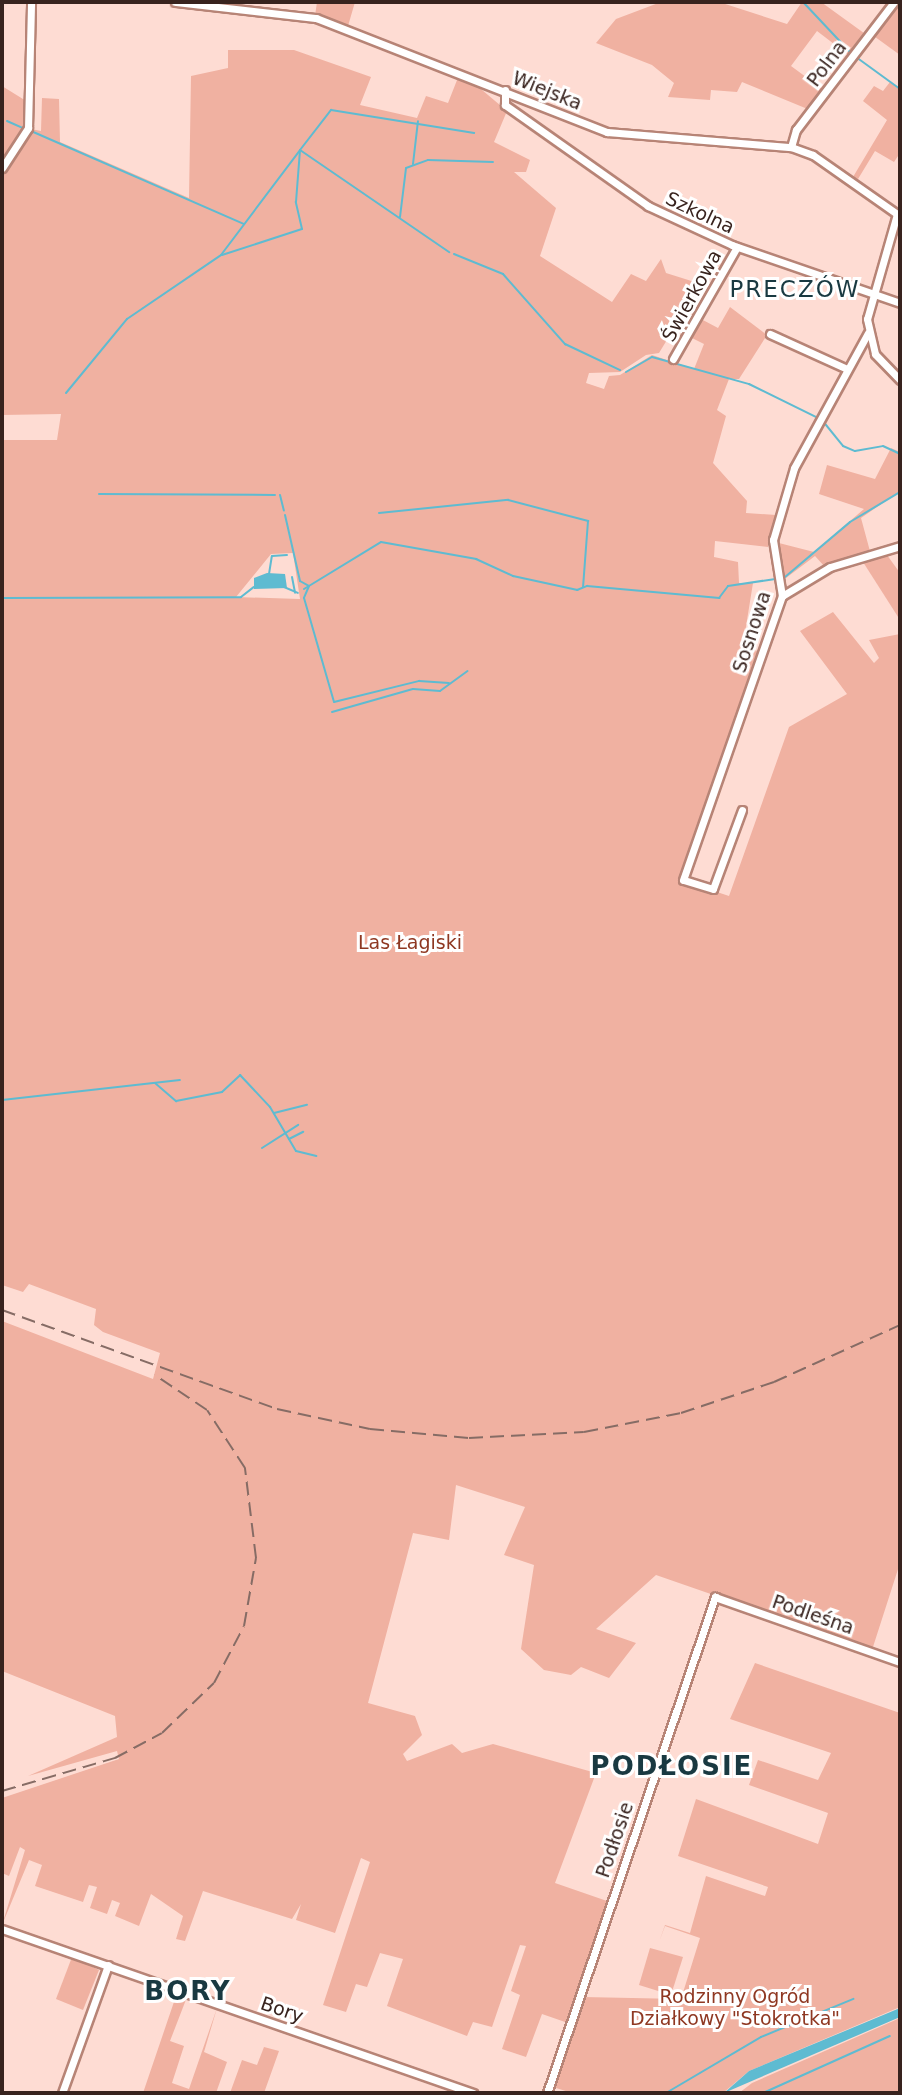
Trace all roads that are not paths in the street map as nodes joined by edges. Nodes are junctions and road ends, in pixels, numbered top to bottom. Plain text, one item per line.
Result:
1 (31, 2) edge
2 (176, 2) edge
3 (894, 2) edge
4 (505, 90) junction
5 (513, 94) junction
6 (510, 108) junction
7 (791, 147) junction
8 (2, 168) edge
9 (899, 214) edge
10 (737, 247) junction
11 (874, 294) junction
12 (900, 303) edge
13 (868, 333) junction
14 (770, 334) dead end
15 (673, 359) dead end
16 (845, 368) junction
17 (900, 380) edge
18 (900, 546) edge
19 (782, 596) junction
20 (742, 810) dead end
21 (715, 1597) joint
22 (900, 1662) edge
23 (2, 1929) edge
24 (108, 1965) junction
25 (62, 2093) edge
26 (473, 2093) edge
27 (547, 2093) edge

1 - 8 street
2 - 4 street, Wiejska
3 - 7 street, Polna
4 - 5 street, Wiejska
4 - 6 street
5 - 6 street
5 - 7 street, Wiejska
6 - 10 street, Szkolna
7 - 9 street, Wiejska
9 - 11 street, Sosnowa
10 - 11 street, Szkolna
10 - 15 street, Świerkowa
11 - 12 street, Szkolna
11 - 13 street, Sosnowa
13 - 16 street, Sosnowa
13 - 17 street
14 - 16 street
16 - 19 street, Sosnowa
18 - 19 street
19 - 20 street, Sosnowa
21 - 22 street, Podleśna
21 - 27 street, Podłosie
23 - 24 street, Bory
24 - 25 street
24 - 26 street, Bory

